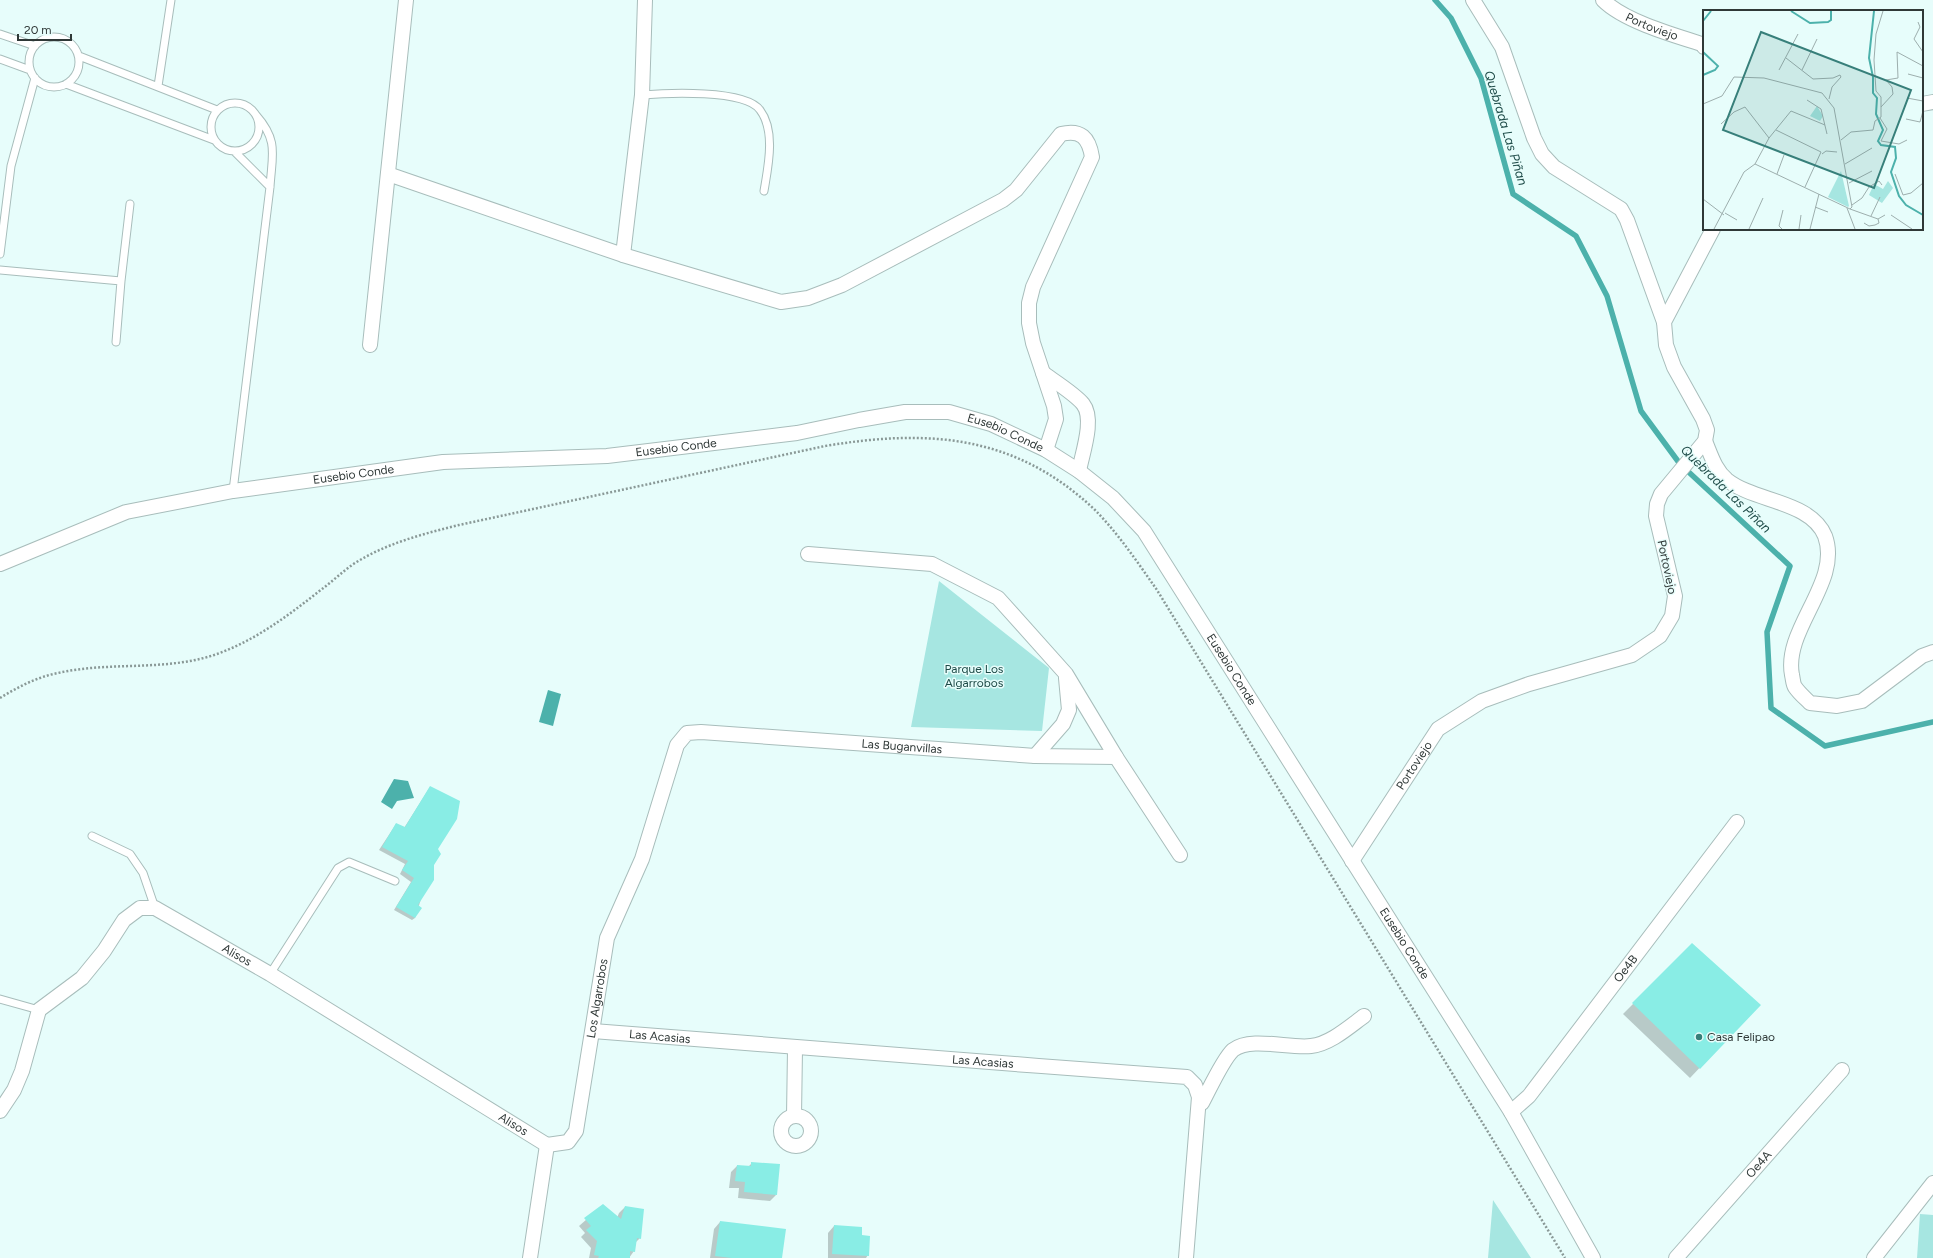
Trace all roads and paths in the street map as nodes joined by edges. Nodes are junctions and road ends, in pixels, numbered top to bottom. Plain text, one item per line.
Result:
1 (171, 0) edge
2 (406, 0) edge
3 (645, 0) edge
4 (1473, 0) edge
5 (1603, 0) edge
6 (0, 34) edge
7 (35, 46) junction
8 (1703, 46) edge
9 (79, 56) junction
10 (0, 59) edge
11 (30, 70) junction
12 (35, 78) junction
13 (66, 84) junction
14 (158, 86) junction
15 (642, 95) junction
16 (1933, 102) edge
17 (1923, 104) edge
18 (217, 110) junction
19 (256, 115) junction
20 (214, 140) junction
21 (235, 152) junction
22 (388, 174) junction
23 (270, 187) junction
24 (764, 191) dead end
25 (130, 204) dead end
26 (1712, 230) edge
27 (0, 254) edge
28 (624, 254) junction
29 (0, 270) edge
30 (121, 281) junction
31 (1664, 322) junction
32 (116, 342) dead end
33 (370, 345) dead end
34 (1043, 373) junction
35 (1705, 441) junction
36 (1046, 450) junction
37 (1078, 471) junction
38 (232, 491) junction
39 (808, 554) dead end
40 (0, 564) edge
41 (1933, 652) edge
42 (1066, 674) junction
43 (0, 698) edge
44 (687, 733) joint
45 (1035, 756) junction
46 (1116, 757) junction
47 (1737, 822) dead end
48 (92, 836) dead end
49 (1180, 855) dead end
50 (1352, 860) junction
51 (395, 881) dead end
52 (155, 908) junction
53 (270, 974) junction
54 (0, 999) edge
55 (39, 1010) junction
56 (1364, 1016) dead end
57 (593, 1030) junction
58 (795, 1048) junction
59 (1842, 1070) dead end
60 (1199, 1104) junction
61 (0, 1111) edge
62 (1512, 1112) junction
63 (794, 1116) dead end
64 (547, 1145) junction
65 (1933, 1183) edge
66 (530, 1258) edge
67 (1186, 1258) edge
68 (1565, 1258) edge
69 (1593, 1258) edge
70 (1676, 1258) edge
71 (1874, 1258) edge

1 - 14 lane
2 - 22 street
3 - 15 street
4 - 31 street
5 - 8 street, Portoviejo
6 - 7 lane
7 - 9 lane
7 - 11 lane
9 - 13 lane
9 - 14 lane
10 - 11 lane
11 - 12 lane
12 - 13 lane
12 - 27 lane
13 - 20 lane
14 - 18 lane
15 - 24 lane
15 - 28 street
16 - 17 street
18 - 19 lane
18 - 20 lane
19 - 21 lane
19 - 23 lane
20 - 21 lane
21 - 23 lane
22 - 28 street
22 - 33 street
23 - 38 lane
25 - 30 lane
26 - 31 street
28 - 34 street
29 - 30 lane
30 - 32 lane
31 - 35 street
34 - 36 street
34 - 37 street
35 - 41 street
35 - 50 street, Portoviejo
36 - 37 street, Eusebio Conde
36 - 38 street, Eusebio Conde
37 - 50 street, Eusebio Conde
38 - 40 street, Eusebio Conde
39 - 42 street
42 - 45 street
42 - 46 street
43 - 68 path
44 - 45 street, Las Buganvillas
44 - 57 street, Los Algarrobos
45 - 46 street, Las Buganvillas
46 - 49 street
47 - 62 street, Oe4B
48 - 52 lane
50 - 62 street, Eusebio Conde
51 - 53 lane
52 - 53 street, Alisos
52 - 55 street
53 - 64 street, Alisos
54 - 55 lane
55 - 61 street
56 - 60 street
57 - 58 street, Las Acasias
57 - 64 street, Los Algarrobos
58 - 60 street, Las Acasias
58 - 63 street
59 - 70 street, Oe4A
60 - 67 street, Las Acasias
62 - 69 street, Eusebio Conde
64 - 66 street
65 - 71 street

